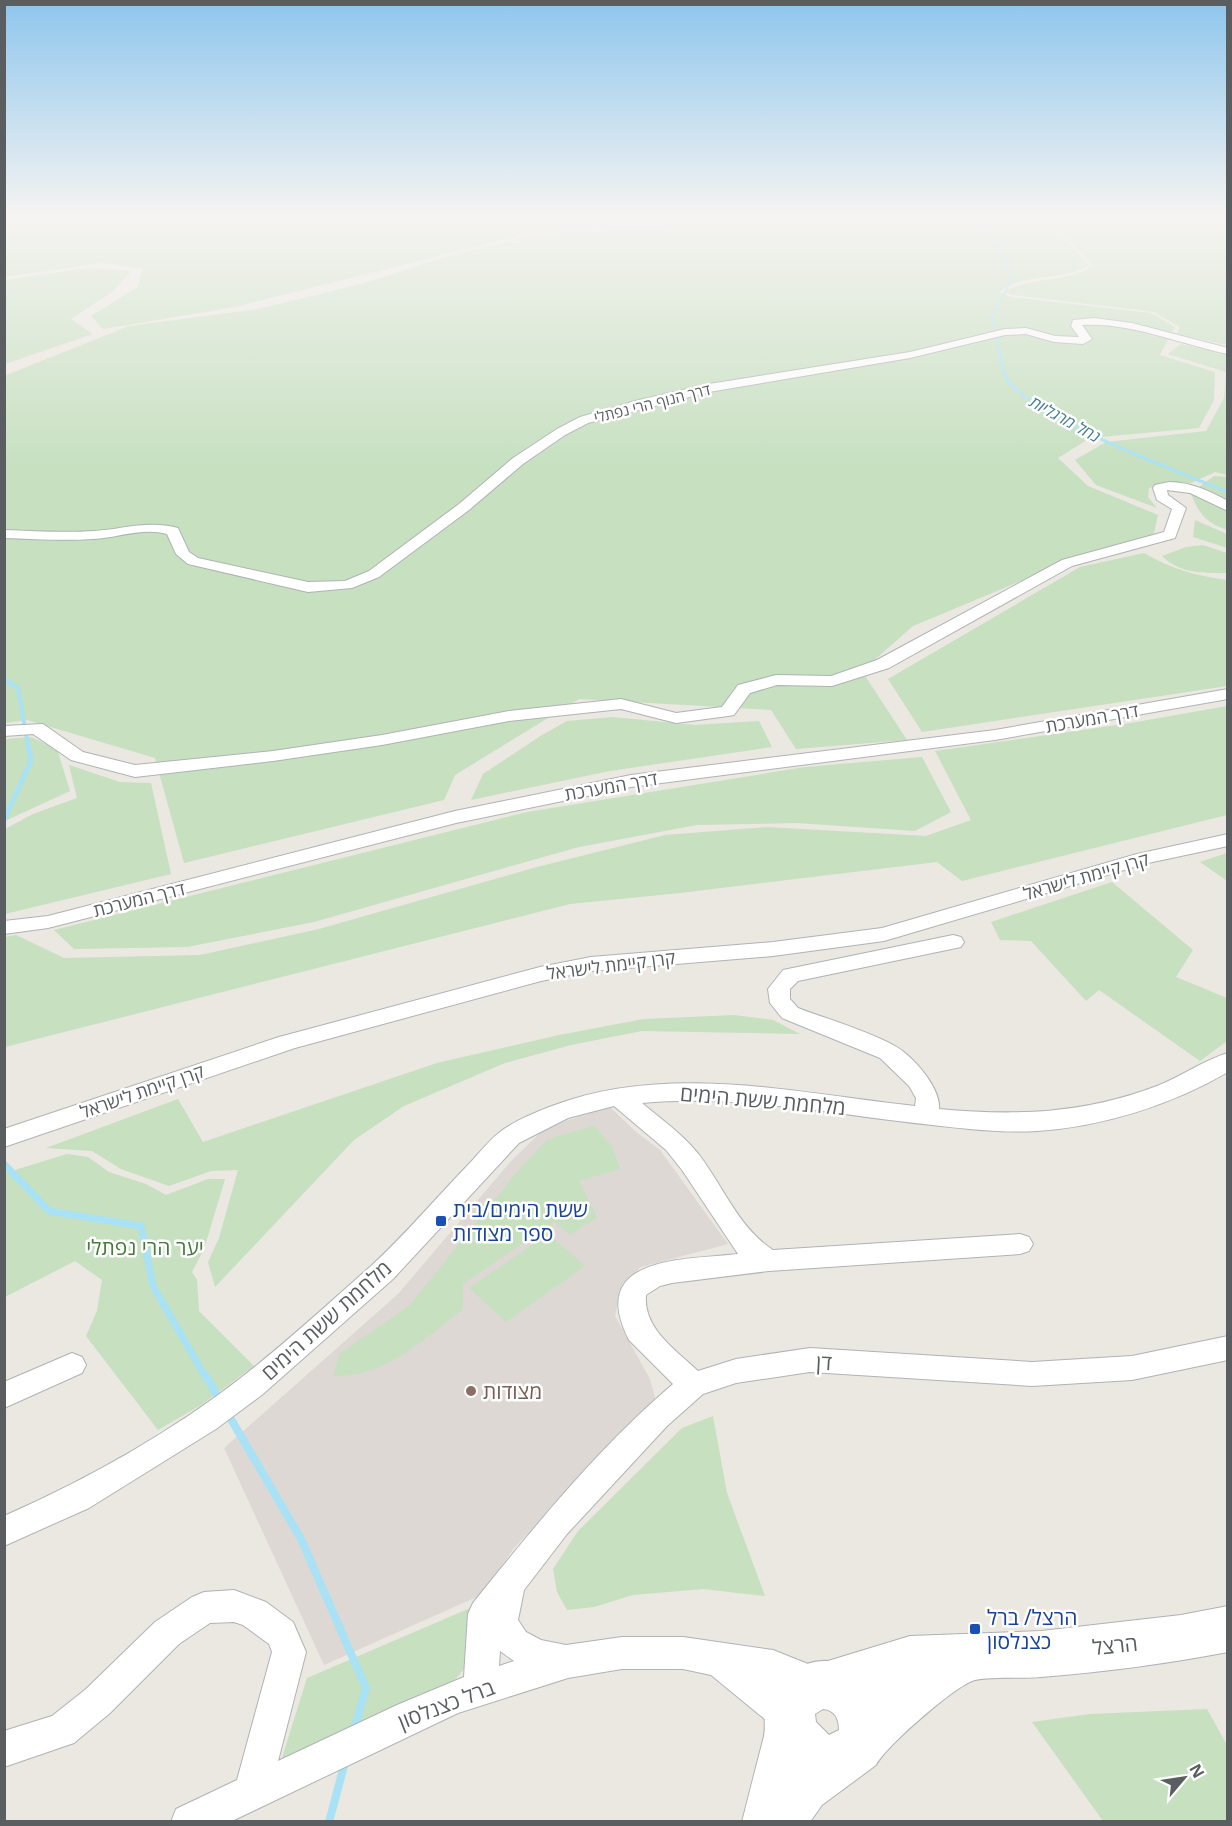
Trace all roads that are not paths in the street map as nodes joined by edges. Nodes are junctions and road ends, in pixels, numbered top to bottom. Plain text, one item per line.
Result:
1 (1227, 351) edge
2 (1227, 507) edge
3 (4, 534) edge
4 (1227, 694) edge
5 (4, 731) edge
6 (1227, 840) edge
7 (4, 928) edge
8 (953, 942) dead end
9 (1227, 1061) edge
10 (617, 1096) junction
11 (926, 1116) junction
12 (4, 1138) edge
13 (1020, 1244) dead end
14 (769, 1261) junction
15 (1227, 1348) edge
16 (72, 1365) dead end
17 (693, 1385) junction
18 (4, 1396) edge
19 (4, 1532) edge
20 (509, 1585) junction
21 (1227, 1629) edge
22 (967, 1658) junction
23 (568, 1661) junction
24 (481, 1689) junction
25 (807, 1705) junction
26 (852, 1748) junction
27 (4, 1749) edge
28 (252, 1792) junction
29 (189, 1821) edge
30 (768, 1821) edge
31 (777, 1821) edge

1 - 3 street, דרך הנוף הרי נפתלי
2 - 5 street
4 - 7 street, דרך המערכת
6 - 12 street, קרן קיימת לישראל
8 - 11 street
9 - 11 street, מלחמת ששת הימים
10 - 11 street, מלחמת ששת הימים
10 - 14 street
10 - 19 street, מלחמת ששת הימים
13 - 14 street
14 - 17 street
15 - 17 street, דן
16 - 18 street
17 - 20 street, דן
20 - 23 street, דן
20 - 24 street, דן
21 - 22 street, הרצל
22 - 25 street, הרצל
22 - 26 street, הרצל
23 - 24 street, ברל כצנלסון
23 - 25 street, ברל כצנלסון
24 - 28 street, ברל כצנלסון
25 - 26 street
25 - 26 street
25 - 30 street
26 - 31 street, הרצל
27 - 28 street
28 - 29 street, ברל כצנלסון

